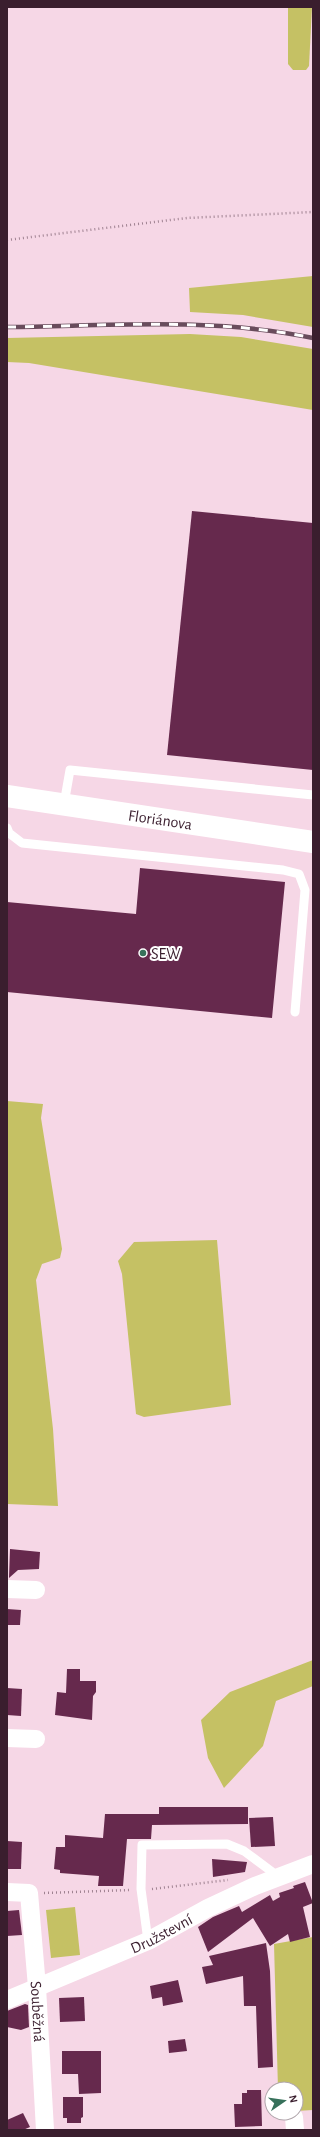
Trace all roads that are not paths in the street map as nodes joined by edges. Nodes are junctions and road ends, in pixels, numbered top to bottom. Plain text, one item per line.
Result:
1 (313, 795) edge
2 (7, 796) edge
3 (64, 804) junction
4 (7, 828) edge
5 (313, 842) edge
6 (295, 1012) dead end
7 (7, 1589) edge
8 (36, 1590) dead end
9 (7, 1738) edge
10 (36, 1739) dead end
11 (313, 1864) edge
12 (280, 1877) junction
13 (7, 1892) edge
14 (148, 1941) junction
15 (38, 1987) junction
16 (7, 2000) edge
17 (46, 2130) edge

1 - 3 lane
2 - 3 street, Floriánova
3 - 5 street, Floriánova
4 - 6 lane
7 - 8 street
9 - 10 street
11 - 12 street, Družstevní
12 - 14 street, Družstevní
12 - 14 lane
13 - 15 street, Souběžná
14 - 15 street, Družstevní
15 - 16 street, Družstevní
15 - 17 street, Souběžná

